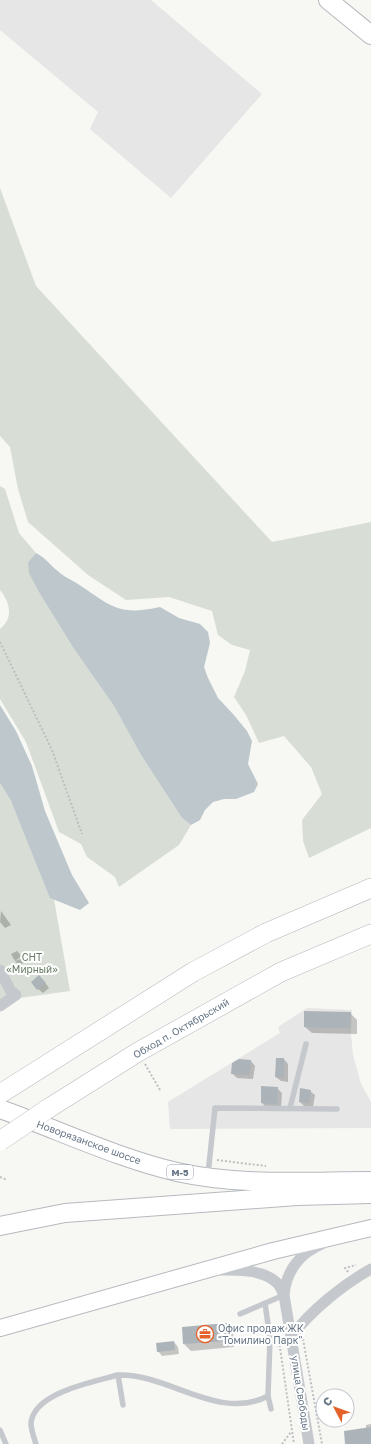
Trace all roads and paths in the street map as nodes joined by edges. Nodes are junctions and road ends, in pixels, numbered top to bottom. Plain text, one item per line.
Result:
1 (328, 0) edge
2 (371, 35) edge
3 (0, 642) edge
4 (82, 834) dead end
5 (371, 888) edge
6 (371, 934) edge
7 (0, 970) edge
8 (0, 1006) edge
9 (306, 1044) dead end
10 (138, 1052) junction
11 (160, 1090) dead end
12 (3, 1092) edge
13 (290, 1108) junction
14 (337, 1108) dead end
15 (0, 1109) edge
16 (0, 1122) edge
17 (0, 1141) edge
18 (0, 1177) edge
19 (207, 1177) junction
20 (7, 1180) dead end
21 (370, 1190) edge
22 (296, 1196) junction
23 (0, 1226) edge
24 (371, 1228) edge
25 (344, 1234) junction
26 (371, 1269) edge
27 (206, 1270) junction
28 (284, 1295) junction
29 (266, 1303) junction
30 (240, 1314) dead end
31 (301, 1324) junction
32 (0, 1328) edge
33 (292, 1336) junction
34 (279, 1341) dead end
35 (118, 1375) junction
36 (268, 1396) junction
37 (123, 1405) dead end
38 (271, 1409) dead end
39 (0, 1430) edge
40 (292, 1431) junction
41 (6, 1444) edge
42 (36, 1444) edge
43 (282, 1444) edge
44 (294, 1444) edge
45 (309, 1444) edge
46 (322, 1444) edge

1 - 2 main road
3 - 4 path
5 - 12 highway
6 - 10 highway, Обход п. Октябрьский
7 - 8 street
9 - 13 lane
10 - 11 path
10 - 17 highway, Обход п. Октябрьский, bridge
13 - 14 lane
13 - 19 lane
15 - 19 main road, Новорязанское шоссе / М-5
16 - 22 main road
18 - 20 path
19 - 21 main road, Новорязанское шоссе / М-5
21 - 22 main road
22 - 23 main road
24 - 25 main road
25 - 27 main road
25 - 28 street, улица Свободы
26 - 31 street
27 - 28 street, улица Свободы
27 - 32 main road
28 - 29 lane
28 - 33 street, улица Свободы
29 - 30 lane
29 - 36 lane
31 - 33 street
31 - 46 path
33 - 45 street, улица Свободы
34 - 40 path
35 - 36 lane
35 - 37 lane
35 - 42 lane
36 - 38 lane
39 - 41 lane
40 - 43 path
40 - 44 path

